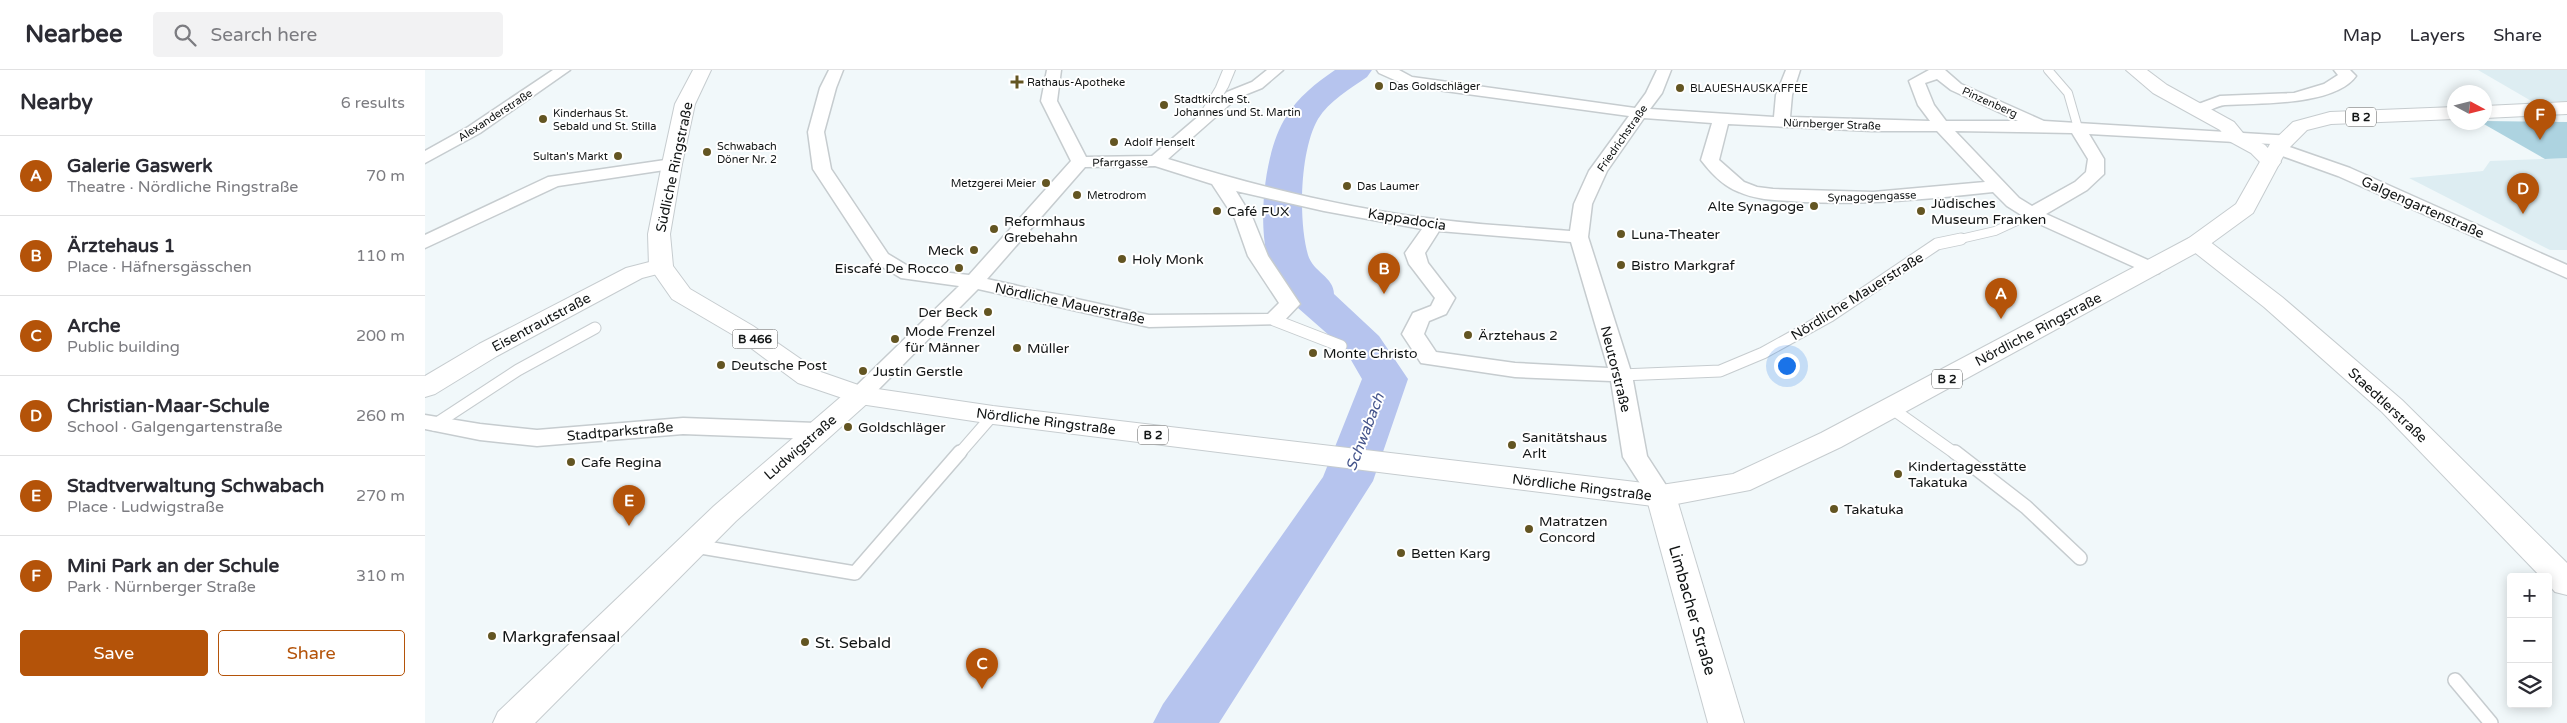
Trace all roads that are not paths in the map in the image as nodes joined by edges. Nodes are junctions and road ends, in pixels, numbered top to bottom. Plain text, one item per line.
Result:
1 (563, 70) edge
2 (702, 70) edge
3 (836, 70) edge
4 (1054, 70) edge
5 (1229, 70) edge
6 (1276, 70) edge
7 (1384, 70) edge
8 (1664, 70) edge
9 (1793, 70) edge
10 (2049, 70) edge
11 (2135, 70) edge
12 (2341, 70) edge
13 (1938, 72) edge
14 (2567, 108) edge
15 (2199, 109) junction
16 (2492, 112) edge
17 (1640, 113) junction
18 (2447, 113) edge
19 (1721, 119) junction
20 (1201, 122) junction
21 (1781, 123) junction
22 (2043, 126) junction
23 (1942, 127) junction
24 (2078, 128) junction
25 (2232, 131) junction
26 (2275, 147) junction
27 (425, 158) edge
28 (1156, 161) junction
29 (1080, 162) junction
30 (672, 164) junction
31 (1218, 180) junction
32 (1238, 186) joint
33 (1997, 186) junction
34 (2032, 214) junction
35 (1434, 225) junction
36 (1579, 237) junction
37 (425, 242) edge
38 (2197, 243) junction
39 (661, 266) junction
40 (2152, 269) junction
41 (2567, 272) edge
42 (974, 282) junction
43 (1274, 320) junction
44 (595, 328) dead end
45 (1341, 346) dead end
46 (1621, 375) junction
47 (425, 388) edge
48 (860, 395) junction
49 (1891, 408) junction
50 (993, 415) junction
51 (430, 423) edge
52 (816, 431) junction
53 (1661, 496) junction
54 (691, 546) junction
55 (2080, 558) dead end
56 (2567, 583) edge
57 (2455, 680) dead end
58 (511, 723) edge
59 (1726, 723) edge
60 (2491, 723) edge

1 - 27 street, Alexanderstraße
2 - 30 main road, Südliche Ringstraße
3 - 42 street, Nördliche Mauerstraße
4 - 29 street
5 - 20 street
6 - 20 street
7 - 17 street, Nürnberger Straße
8 - 17 street, Friedrichstraße
9 - 21 street
10 - 24 lane, Nördliche Mauerstraße
11 - 15 main road
12 - 15 street
13 - 22 street, Pinzenberg
13 - 23 street, Pinzenberg
14 - 16 main road
15 - 25 main road
17 - 19 street, Nürnberger Straße
17 - 36 street, Friedrichstraße
18 - 26 main road, B 2
19 - 21 street, Nürnberger Straße
19 - 33 street, Synagogengasse
20 - 28 street
21 - 23 street, Nürnberger Straße
22 - 23 street, Nürnberger Straße
22 - 24 street, Nürnberger Straße
23 - 33 street
24 - 25 street, Nürnberger Straße
24 - 34 street, Nördliche Mauerstraße
25 - 26 main road
26 - 38 main road, Nördliche Ringstraße / B 2
26 - 41 street, Galgengartenstraße
28 - 29 street, Pfarrgasse
28 - 31 street, Pfarrgasse
29 - 42 street, Ludwigstraße
30 - 37 street
30 - 39 main road, Südliche Ringstraße
31 - 32 street, Pfarrgasse
31 - 43 street
32 - 35 street, Kappadocia
33 - 34 street
34 - 40 street
34 - 46 lane, Nördliche Mauerstraße
35 - 36 street, Kappadocia
35 - 46 street, Nördliche Mauerstraße
36 - 46 street, Neutorstraße
38 - 40 main road, Nördliche Ringstraße / B 2
38 - 56 main road, Staedtlerstraße
39 - 47 main road, Eisentrautstraße
39 - 48 main road, B 466
40 - 49 main road, Nördliche Ringstraße / B 2
42 - 43 street, Nördliche Mauerstraße
42 - 48 street, Ludwigstraße
43 - 45 lane, Nördliche Mauerstraße
44 - 51 lane
46 - 53 street, Neutorstraße
48 - 50 main road, Nördliche Ringstraße / B 2
48 - 52 main road, Ludwigstraße
49 - 53 main road, Nördliche Ringstraße / B 2
49 - 55 lane
50 - 53 main road, Nördliche Ringstraße / B 2
50 - 54 lane
51 - 52 street, Stadtparkstraße
52 - 54 main road, Ludwigstraße
53 - 59 main road, Limbacher Straße
54 - 58 main road, Ludwigstraße
57 - 60 lane

